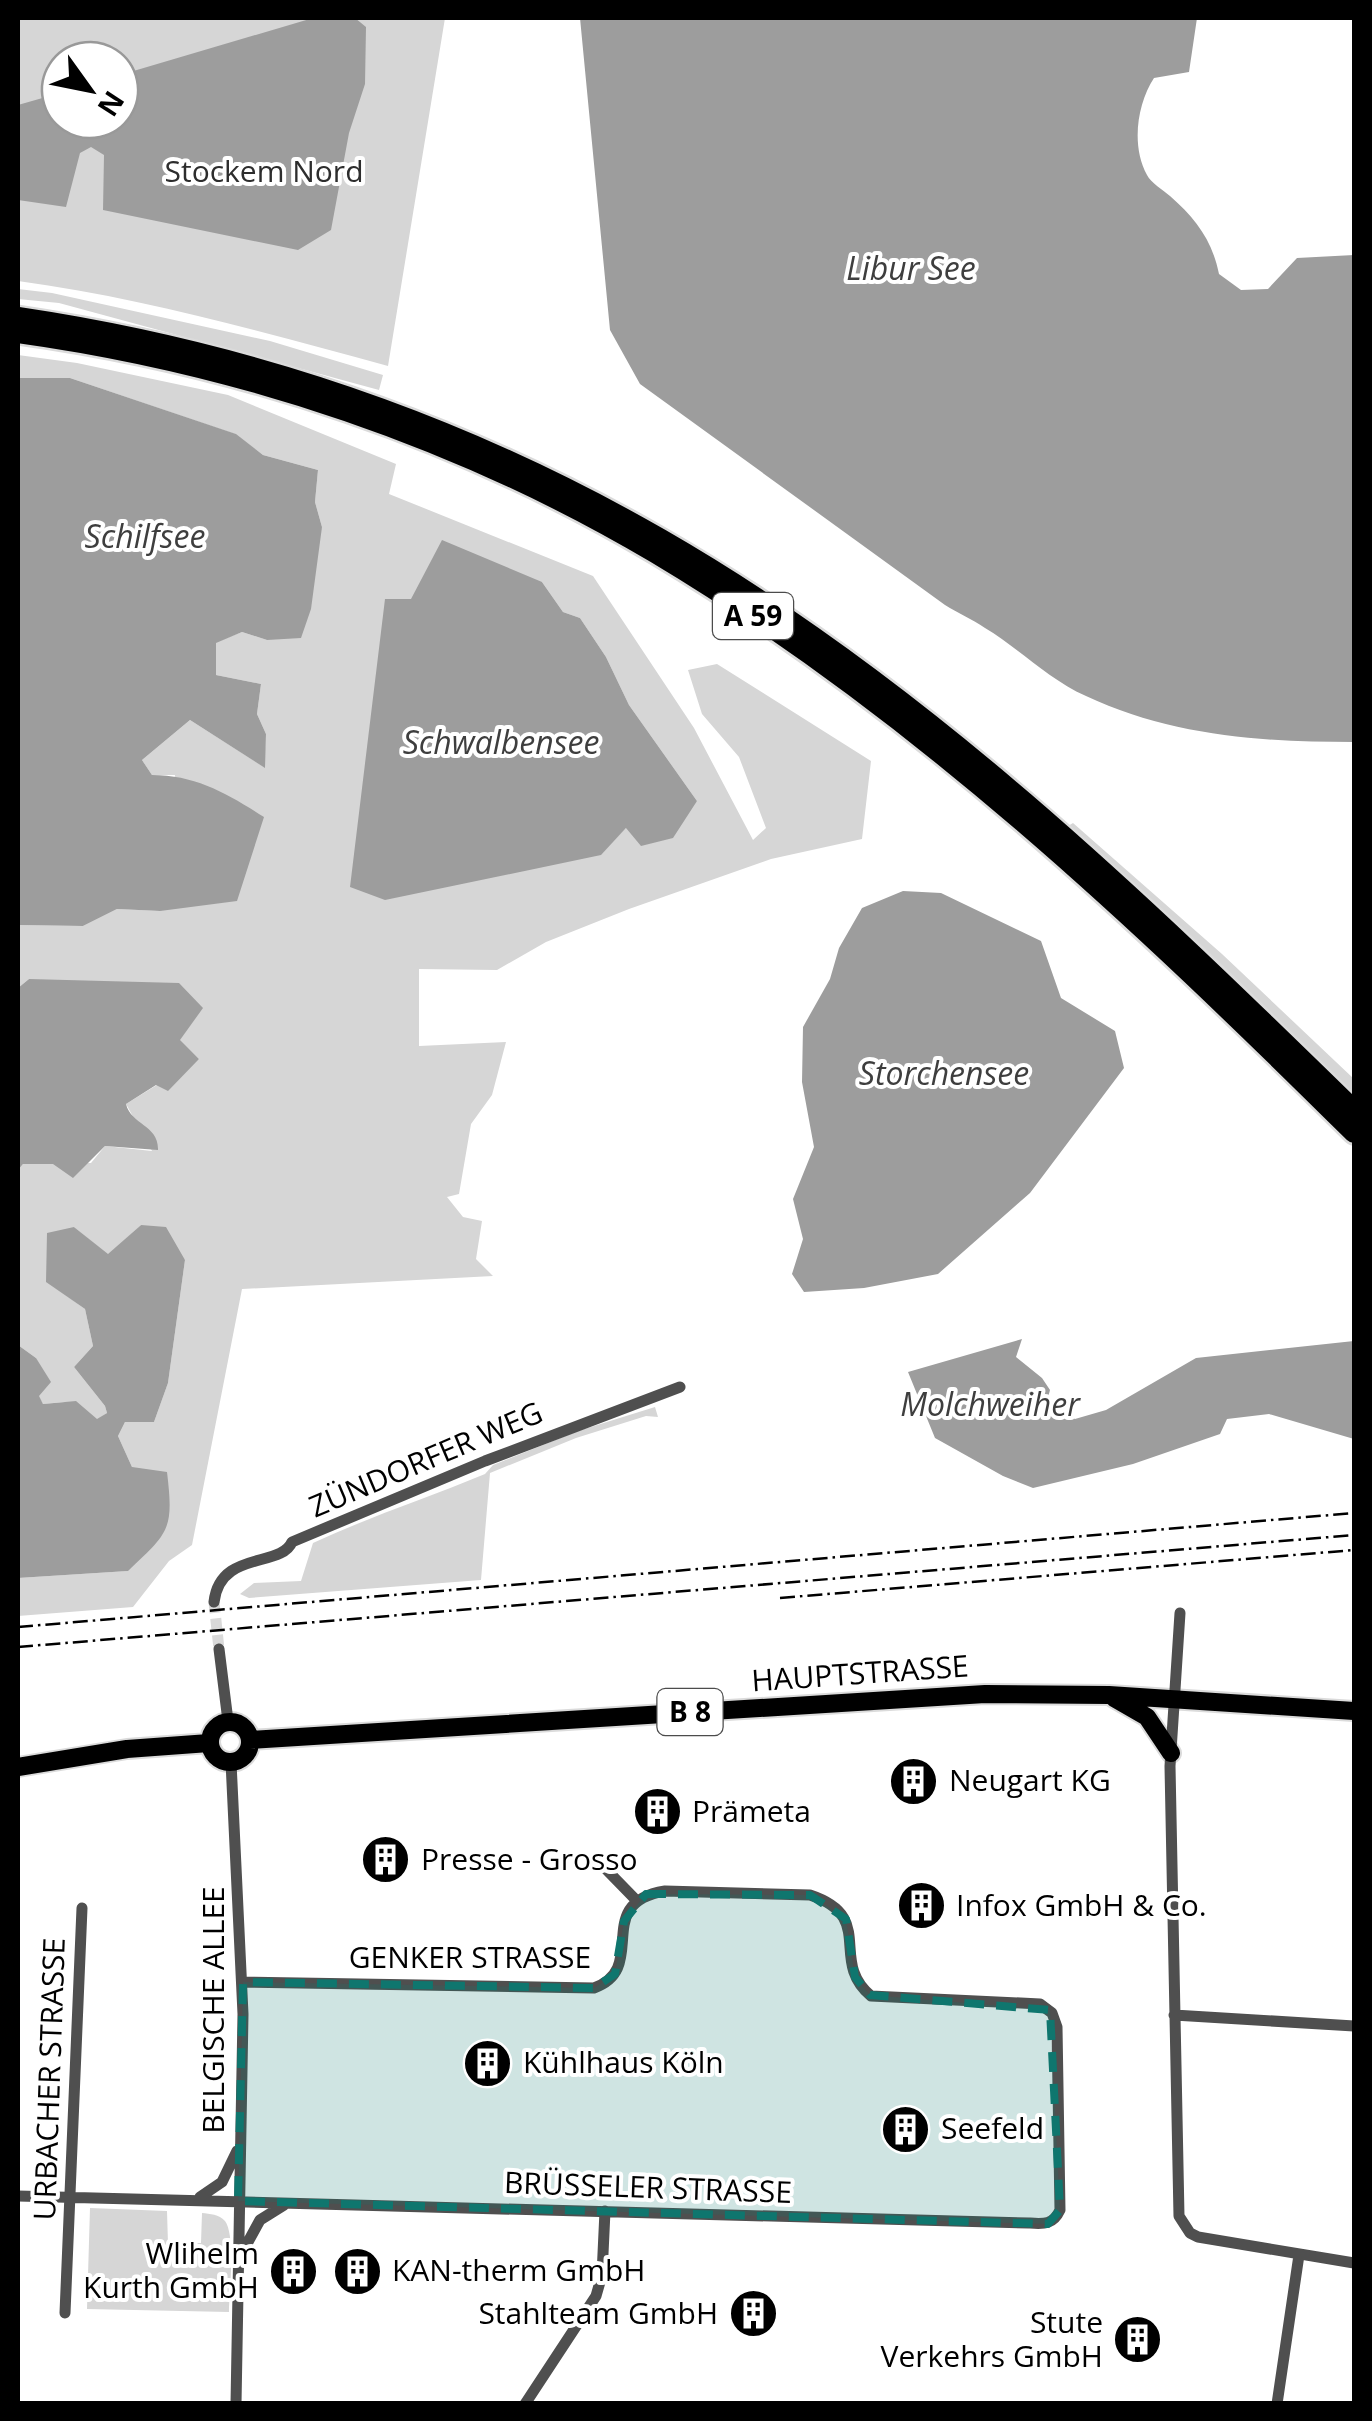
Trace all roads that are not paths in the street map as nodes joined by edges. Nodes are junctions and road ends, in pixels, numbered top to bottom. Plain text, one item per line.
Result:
1 (18, 317) edge
2 (18, 333) edge
3 (1354, 1110) edge
4 (1354, 1133) edge
5 (680, 1387) dead end
6 (214, 1602) dead end
7 (1180, 1613) dead end
8 (219, 1649) tunnel mouth
9 (1109, 1695) junction
10 (1174, 1700) junction
11 (1354, 1711) edge
12 (228, 1721) junction
13 (250, 1740) junction
14 (209, 1743) junction
15 (1171, 1753) junction
16 (231, 1762) junction
17 (18, 1766) edge
18 (596, 1859) dead end
19 (636, 1900) junction
20 (82, 1908) dead end
21 (243, 1982) junction
22 (1174, 2015) junction
23 (1354, 2026) edge
24 (241, 2133) junction
25 (18, 2196) edge
26 (71, 2197) junction
27 (191, 2201) junction
28 (238, 2201) junction
29 (288, 2204) junction
30 (605, 2211) junction
31 (1299, 2256) junction
32 (240, 2257) junction
33 (1354, 2263) edge
34 (66, 2313) dead end
35 (236, 2404) edge
36 (525, 2404) edge
37 (1277, 2404) edge

1 - 3 highway, A 59
2 - 4 highway, A 59
5 - 6 street, ZÜNDORFER WEG
7 - 10 street
8 - 12 street
9 - 10 main road, HAUPTSTRASSE / B 8
9 - 13 main road, HAUPTSTRASSE / B 8
9 - 15 main road
10 - 11 main road, B 8
10 - 15 street
12 - 13 main road
12 - 14 main road
13 - 16 main road
14 - 16 main road
14 - 17 main road
15 - 22 street
16 - 21 street, BELGISCHE ALLEE
18 - 19 street
19 - 21 street, GENKER STRASSE
19 - 30 street, BRÜSSELER STRASSE
20 - 26 street, URBACHER STRASSE
21 - 24 street, BELGISCHE ALLEE
22 - 23 street
22 - 31 street
24 - 27 street
24 - 28 street, BELGISCHE ALLEE
25 - 26 street, BRÜSSELER STRASSE
26 - 27 street, BRÜSSELER STRASSE
26 - 34 street, URBACHER STRASSE
27 - 28 street, BRÜSSELER STRASSE
28 - 29 street, BRÜSSELER STRASSE
28 - 32 street, BELGISCHE ALLEE
29 - 30 street, BRÜSSELER STRASSE
29 - 32 street
30 - 36 street
31 - 33 street
31 - 37 street
32 - 35 street, BELGISCHE ALLEE

